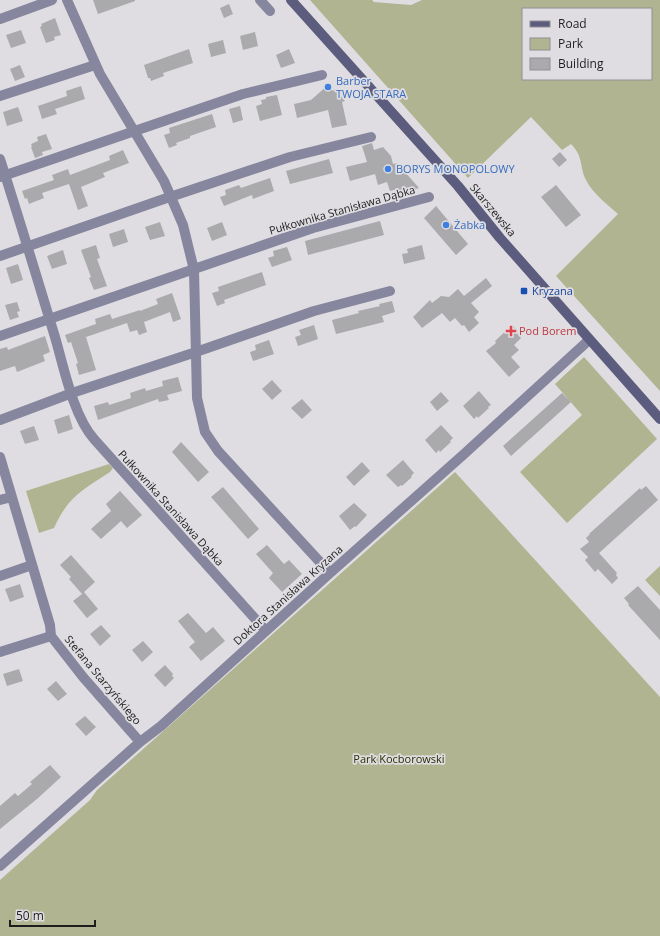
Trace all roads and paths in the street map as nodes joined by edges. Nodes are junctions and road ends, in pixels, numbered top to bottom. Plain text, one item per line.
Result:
1 (52, 0) edge
2 (67, 0) edge
3 (260, 0) edge
4 (291, 0) edge
5 (270, 11) dead end
6 (0, 19) edge
7 (95, 65) junction
8 (322, 75) dead end
9 (0, 96) edge
10 (133, 131) junction
11 (371, 137) dead end
12 (0, 159) edge
13 (3, 176) edge
14 (172, 197) junction
15 (429, 197) dead end
16 (28, 246) junction
17 (0, 256) edge
18 (194, 270) junction
19 (390, 291) dead end
20 (49, 319) junction
21 (0, 336) edge
22 (589, 340) junction
23 (196, 352) junction
24 (72, 393) junction
25 (660, 419) edge
26 (0, 420) edge
27 (0, 457) edge
28 (12, 496) junction
29 (0, 500) edge
30 (32, 566) junction
31 (330, 573) junction
32 (0, 576) edge
33 (266, 631) junction
34 (51, 636) junction
35 (0, 652) edge
36 (140, 742) junction
37 (0, 866) edge

1 - 6 street
2 - 7 street
3 - 5 street
4 - 22 main road, Skarszewska
7 - 9 street
7 - 10 street
8 - 10 street
10 - 13 street
10 - 14 street
11 - 14 street
12 - 13 street, Pułkownika Stanisława Dąbka
13 - 16 street, Pułkownika Stanisława Dąbka
14 - 16 street
14 - 18 street
15 - 18 street, Pułkownika Stanisława Dąbka
16 - 17 street
16 - 20 street, Pułkownika Stanisława Dąbka
18 - 20 street, Pułkownika Stanisława Dąbka
18 - 23 street
19 - 23 street
20 - 21 street
20 - 24 street, Pułkownika Stanisława Dąbka
22 - 25 main road, Skarszewska
22 - 31 street, Doktora Stanisława Kryzana
23 - 24 street
23 - 31 street
24 - 26 street
24 - 33 street, Pułkownika Stanisława Dąbka
27 - 28 street
28 - 29 street
28 - 30 street
30 - 32 street
30 - 34 street
31 - 33 street, Doktora Stanisława Kryzana
33 - 36 street, Doktora Stanisława Kryzana
34 - 35 street, Stefana Starzyńskiego
34 - 36 street, Stefana Starzyńskiego
36 - 37 street, Doktora Stanisława Kryzana

